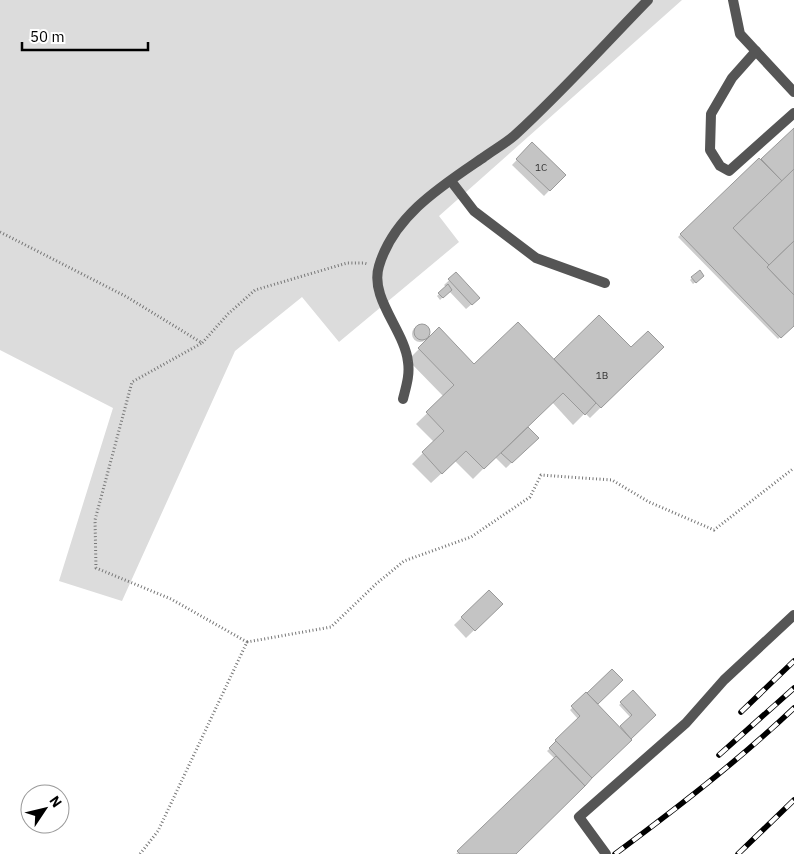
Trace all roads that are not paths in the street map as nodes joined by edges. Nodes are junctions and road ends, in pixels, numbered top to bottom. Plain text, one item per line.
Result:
1 (648, 0) edge
2 (733, 0) edge
3 (756, 51) junction
4 (794, 92) edge
5 (794, 113) edge
6 (451, 181) junction
7 (605, 283) dead end
8 (403, 399) dead end
9 (794, 615) edge
10 (606, 854) edge

1 - 6 lane
2 - 3 lane
3 - 4 lane
3 - 5 lane
6 - 7 lane
6 - 8 lane
9 - 10 lane

